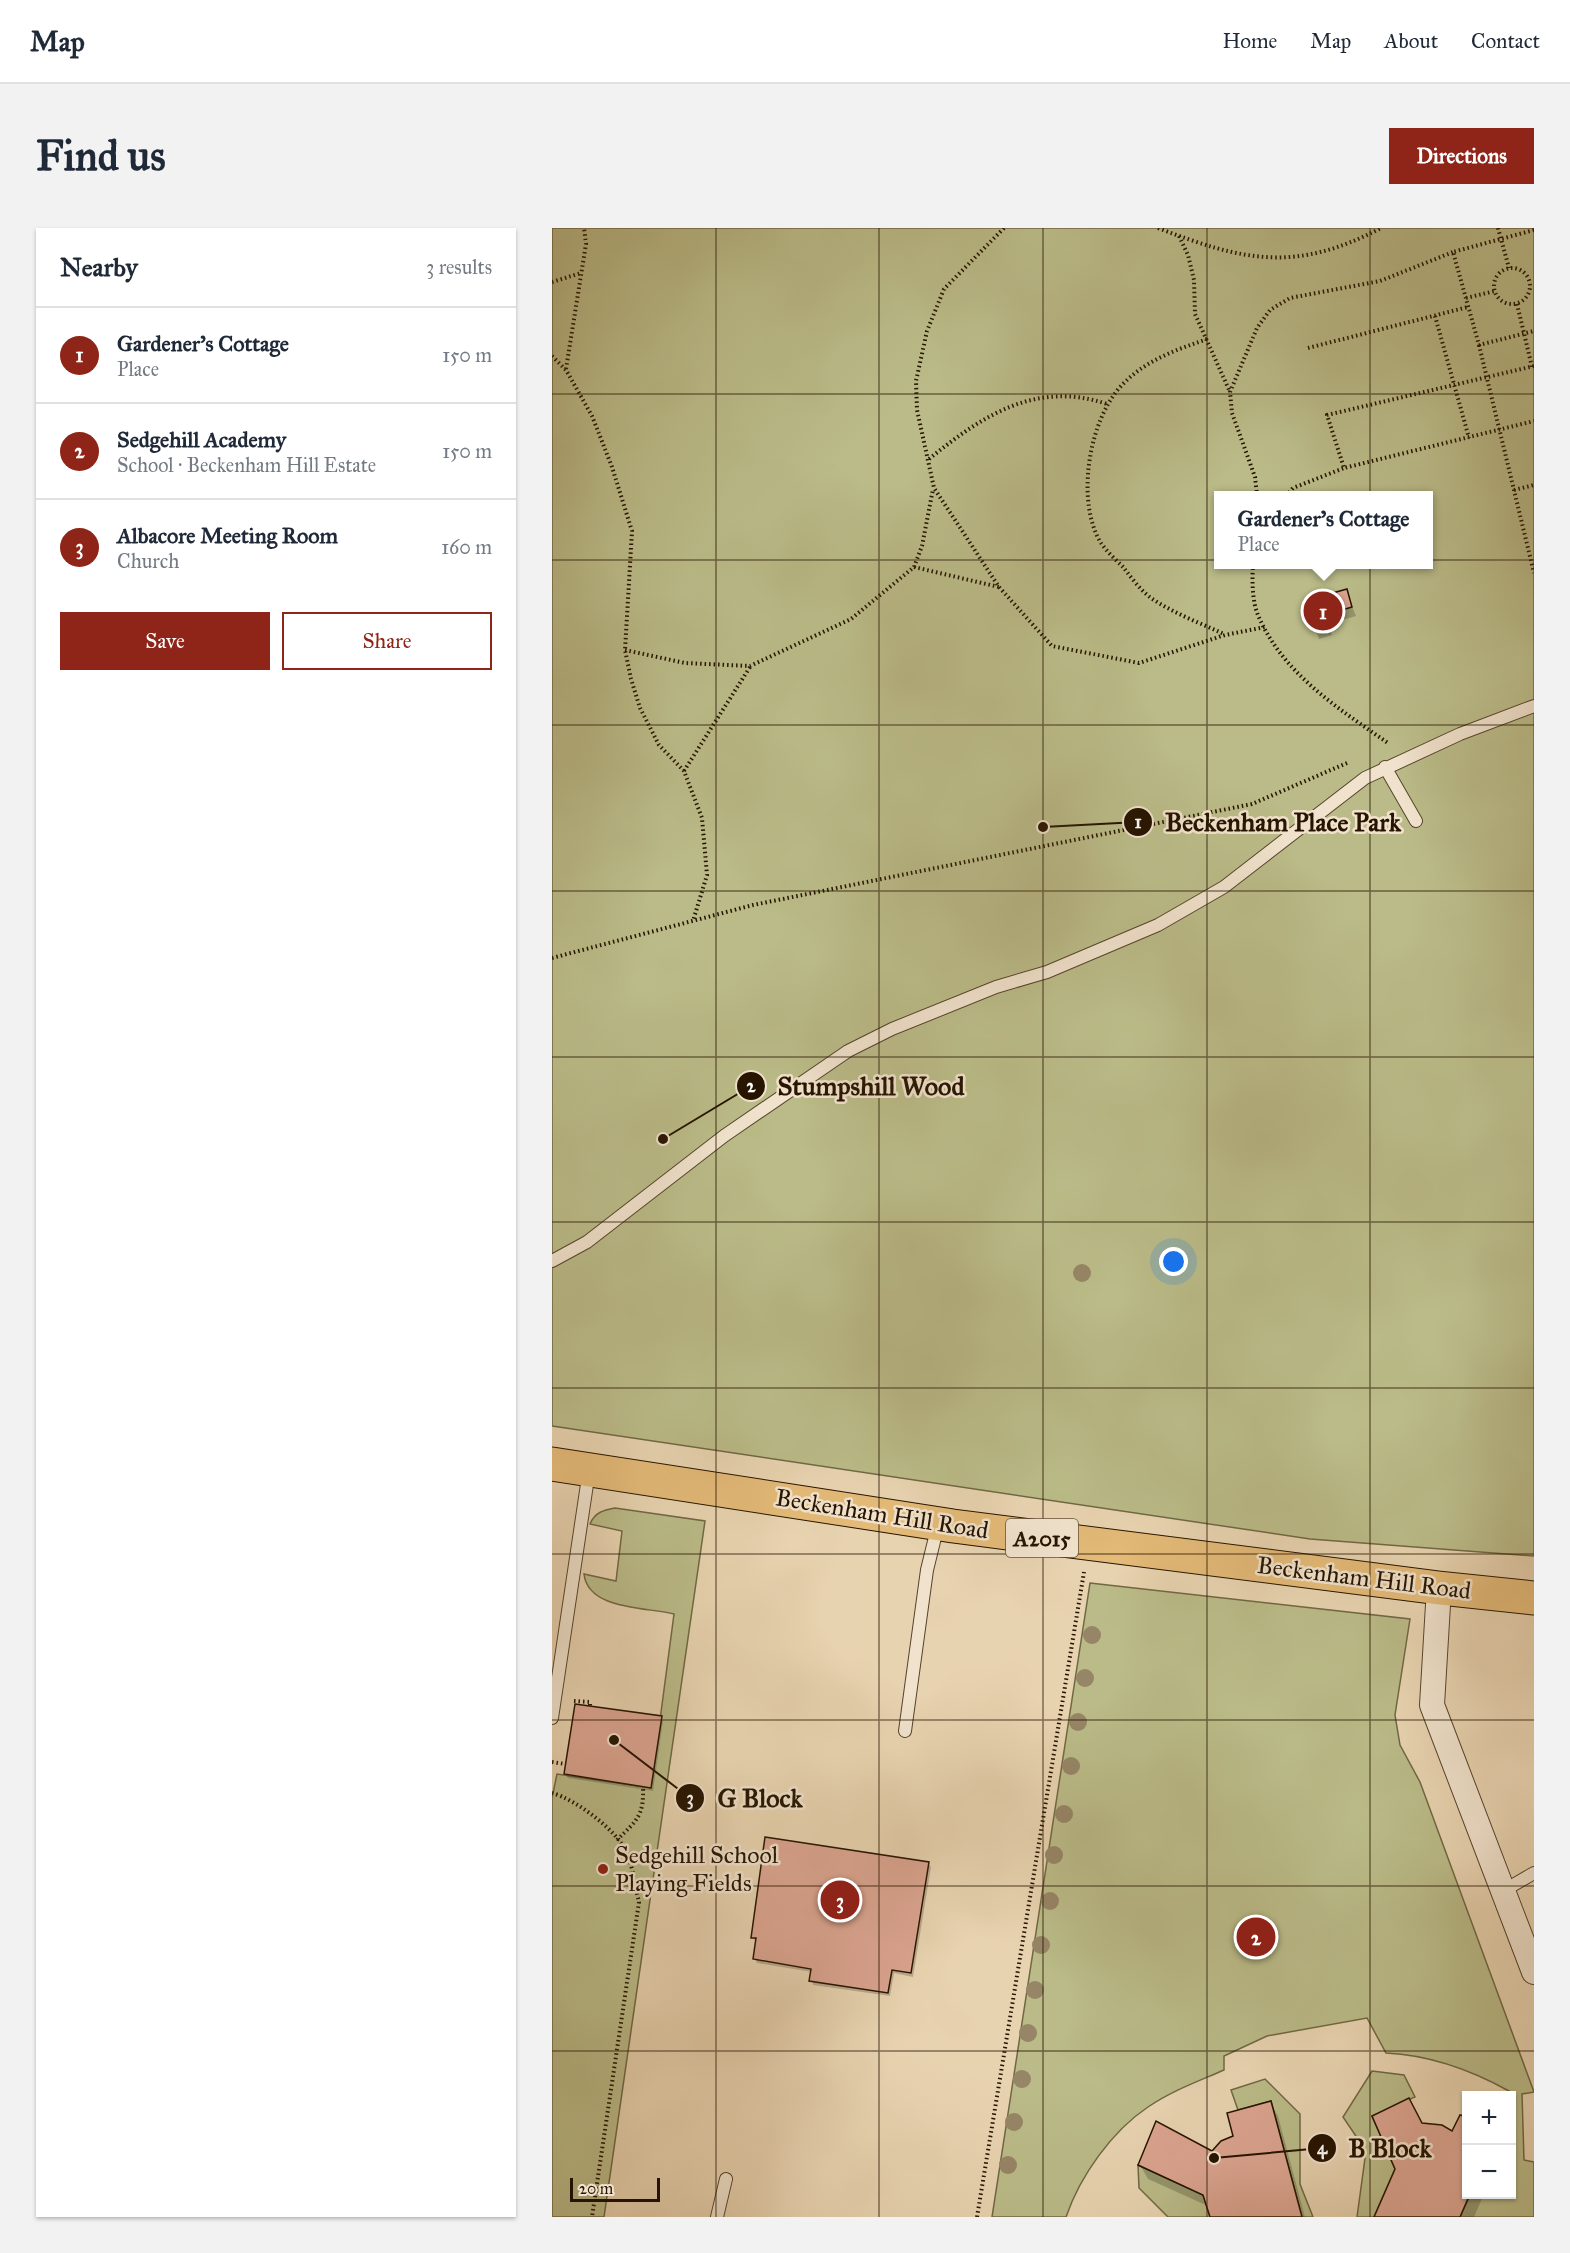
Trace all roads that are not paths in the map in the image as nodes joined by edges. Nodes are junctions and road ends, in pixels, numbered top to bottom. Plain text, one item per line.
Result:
1 (1534, 706) edge
2 (1385, 767) junction
3 (1416, 821) dead end
4 (552, 1261) edge
5 (552, 1464) edge
6 (589, 1470) junction
7 (938, 1524) junction
8 (1438, 1588) junction
9 (1534, 1598) edge
10 (552, 1718) edge
11 (906, 1731) dead end
12 (1534, 1873) edge
13 (1503, 1891) junction
14 (1534, 1972) edge
15 (726, 2179) dead end
16 (717, 2217) edge

1 - 2 lane
2 - 3 lane
2 - 4 lane
5 - 6 main road, Beckenham Hill Road / A2015
6 - 7 main road, Beckenham Hill Road / A2015
6 - 10 lane
7 - 8 main road, Beckenham Hill Road / A2015
7 - 11 lane
8 - 9 main road, Beckenham Hill Road / A2015
8 - 13 street
12 - 13 lane
13 - 14 street
15 - 16 lane

